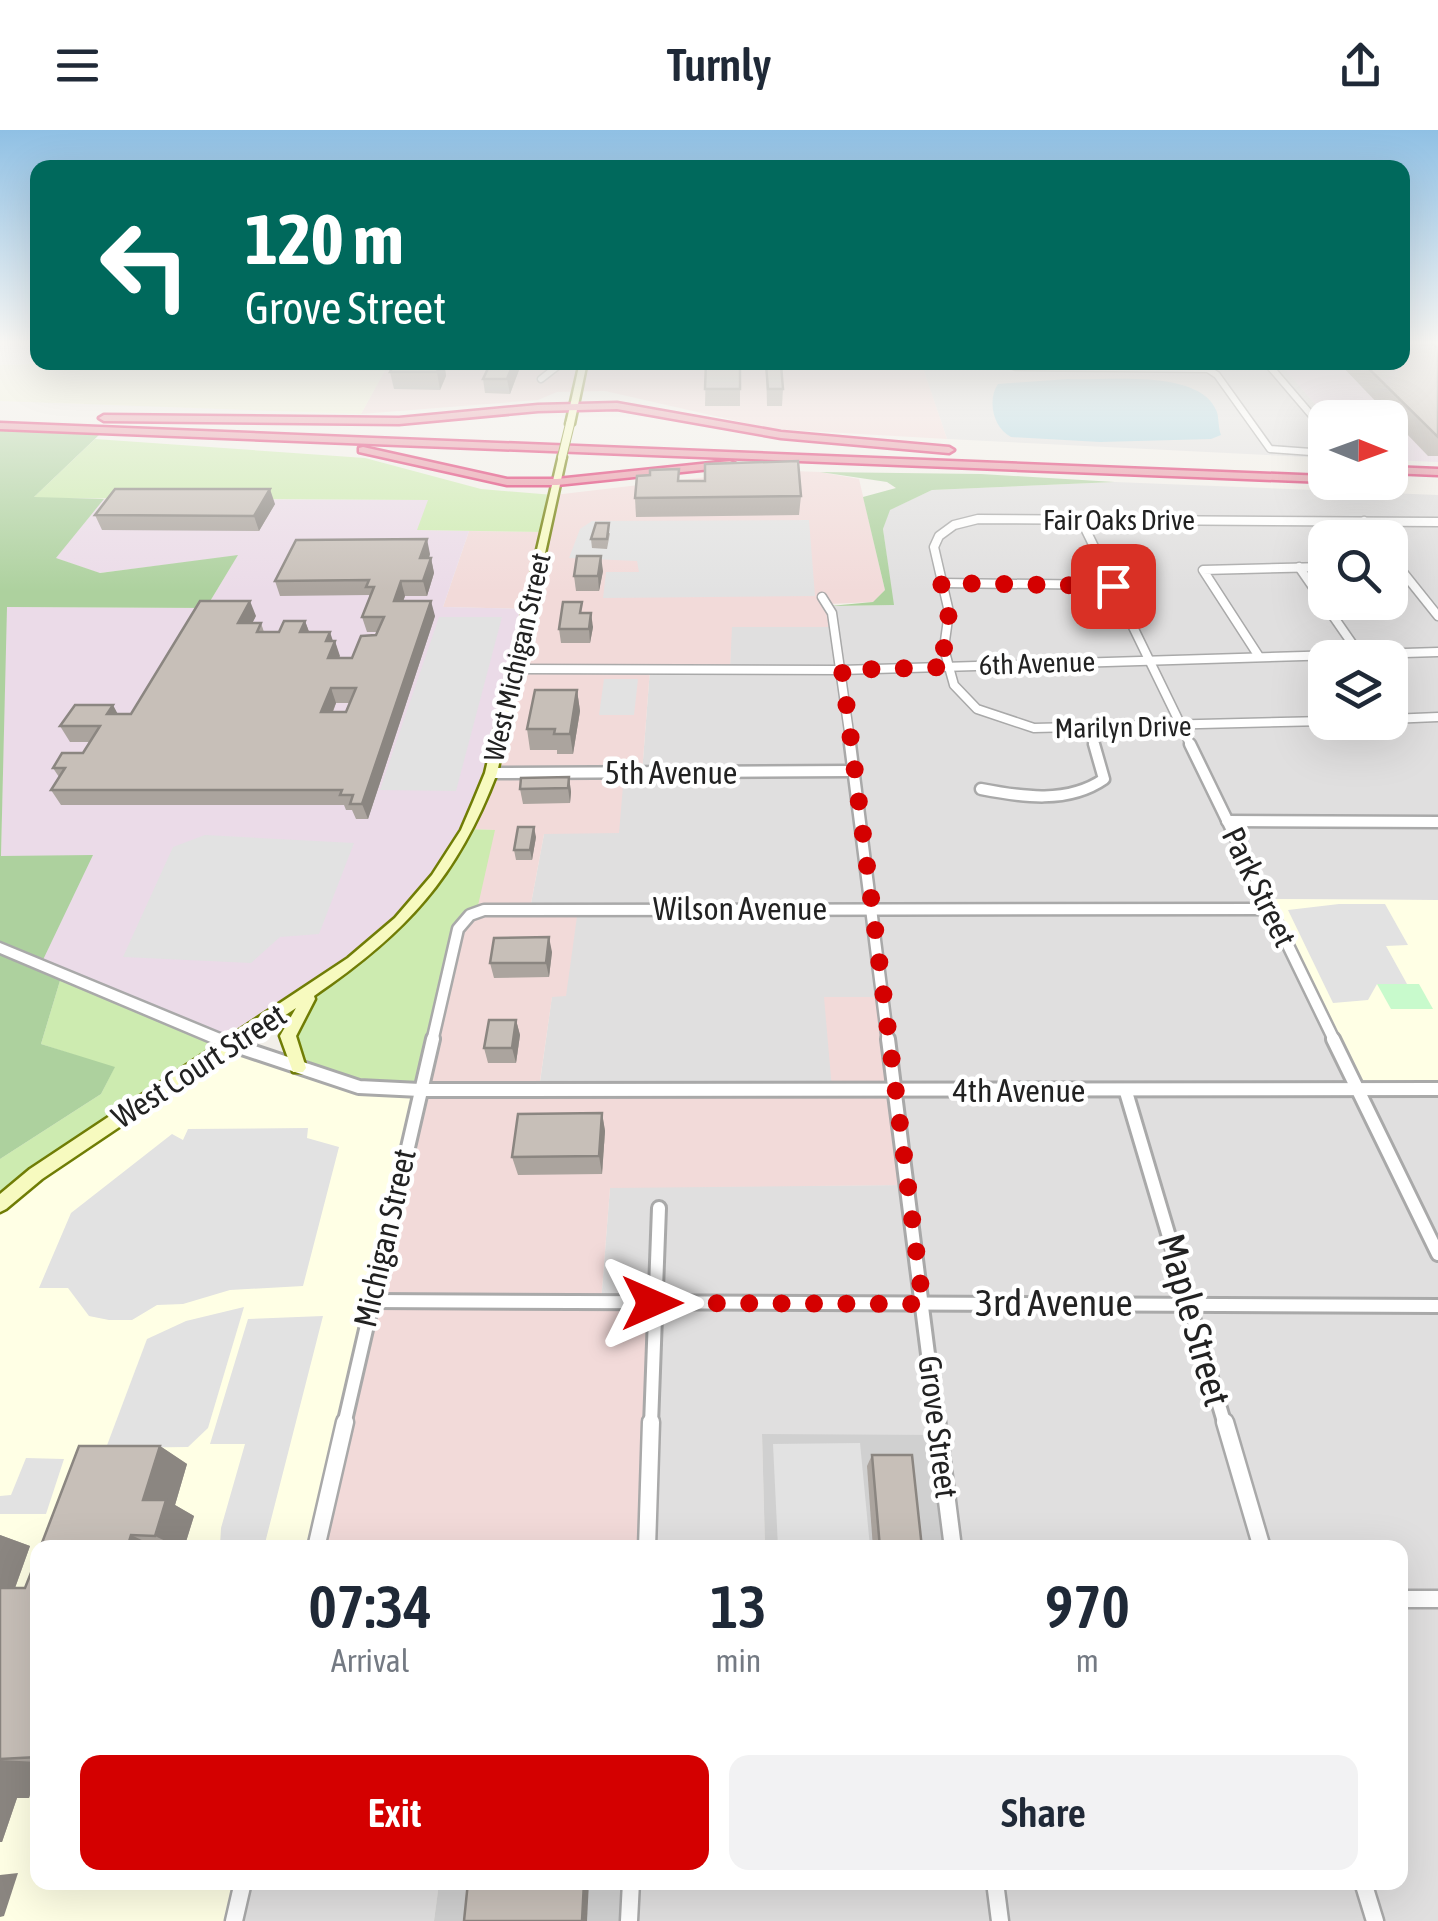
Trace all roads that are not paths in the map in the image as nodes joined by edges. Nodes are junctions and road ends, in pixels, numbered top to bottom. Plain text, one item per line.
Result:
1 (269, 425) edge
2 (570, 425) edge
3 (734, 425) edge
4 (1253, 425) edge
5 (0, 426) edge
6 (177, 432) junction
7 (1308, 452) edge
8 (981, 453) junction
9 (948, 463) junction
10 (1308, 466) edge
11 (1408, 471) edge
12 (1438, 472) edge
13 (1308, 478) edge
14 (556, 482) junction
15 (1408, 483) edge
16 (1438, 484) edge
17 (1081, 520) junction
18 (1308, 521) edge
19 (1408, 522) edge
20 (1438, 522) edge
21 (1299, 567) junction
22 (1308, 567) edge
23 (941, 583) junction
24 (1408, 583) edge
25 (1113, 586) junction
26 (822, 597) dead end
27 (1438, 616) edge
28 (1350, 640) edge
29 (1408, 652) edge
30 (1438, 652) edge
31 (1308, 654) edge
32 (1258, 656) junction
33 (1148, 658) junction
34 (949, 667) junction
35 (516, 669) junction
36 (842, 670) junction
37 (1438, 716) edge
38 (1408, 717) edge
39 (1308, 722) edge
40 (1182, 727) junction
41 (1088, 729) junction
42 (852, 772) junction
43 (491, 773) junction
44 (981, 789) dead end
45 (1227, 821) junction
46 (1438, 822) edge
47 (871, 908) junction
48 (1270, 910) junction
49 (398, 927) joint
50 (458, 928) joint
51 (0, 948) edge
52 (314, 991) junction
53 (230, 1044) junction
54 (298, 1068) junction
55 (1438, 1089) edge
56 (420, 1090) junction
57 (896, 1090) junction
58 (1358, 1090) junction
59 (1126, 1092) junction
60 (0, 1204) edge
61 (659, 1208) dead end
62 (1438, 1254) edge
63 (370, 1301) junction
64 (1189, 1302) junction
65 (652, 1303) junction
66 (923, 1304) junction
67 (1438, 1306) edge
68 (318, 1540) edge
69 (647, 1540) edge
70 (952, 1540) edge
71 (1260, 1540) edge
72 (1408, 1599) edge
73 (1438, 1599) edge
74 (240, 1890) edge
75 (631, 1890) edge
76 (996, 1890) edge
77 (1365, 1890) edge
78 (234, 1921) edge
79 (630, 1921) edge
80 (1000, 1921) edge
81 (1375, 1921) edge

1 - 8 highway
2 - 14 main road, West Michigan Street, bridge
3 - 8 highway
4 - 7 street
5 - 6 highway
6 - 9 highway
6 - 14 highway
8 - 10 highway
9 - 13 highway
9 - 14 highway
11 - 12 highway
14 - 35 main road, West Michigan Street
15 - 16 highway
17 - 18 street, Fair Oaks Drive
17 - 23 street, Fair Oaks Drive
17 - 25 street, Park Street
19 - 20 street, Fair Oaks Drive
21 - 22 street
21 - 28 street
21 - 32 street
23 - 25 street
23 - 34 street, Fair Oaks Drive
24 - 27 street
25 - 33 street, Park Street
26 - 36 street, Grove Street
29 - 30 street, 6th Avenue
31 - 32 street, 6th Avenue
32 - 33 street, 6th Avenue
33 - 34 street, 6th Avenue
33 - 40 street, Park Street
34 - 36 street, 6th Avenue
34 - 41 street, Marilyn Drive
35 - 36 street, 6th Avenue
35 - 43 main road, West Michigan Street
36 - 42 street, Grove Street
37 - 38 street
39 - 40 street, Marilyn Drive
40 - 41 street, Marilyn Drive
40 - 45 street, Park Street
41 - 44 street
42 - 43 street, 5th Avenue
42 - 47 street, Grove Street
43 - 49 main road, West Michigan Street
45 - 46 street
45 - 48 street, Park Street
47 - 48 street, Wilson Avenue
47 - 50 street, Wilson Avenue
47 - 57 street, Grove Street
48 - 58 street, Park Street
49 - 52 main road, West Court Street
50 - 56 street, Michigan Street
51 - 53 street
52 - 53 main road, West Court Street
52 - 54 main road
53 - 54 street, 4th Avenue
53 - 60 main road, West Court Street
54 - 56 street, 4th Avenue
55 - 58 street, 4th Avenue
56 - 57 street, 4th Avenue
56 - 63 street, Michigan Street
57 - 59 street, 4th Avenue
57 - 66 street, Grove Street
58 - 59 street, 4th Avenue
58 - 62 street, Park Street
59 - 64 street, Maple Street
61 - 65 street
63 - 65 street, 3rd Avenue
63 - 68 street, Michigan Street
64 - 66 street, 3rd Avenue
64 - 67 street, 3rd Avenue
64 - 71 street, Maple Street
65 - 66 street, 3rd Avenue
65 - 69 street
66 - 70 street, Grove Street
72 - 73 street
74 - 78 street
75 - 79 street
76 - 80 street
77 - 81 street

